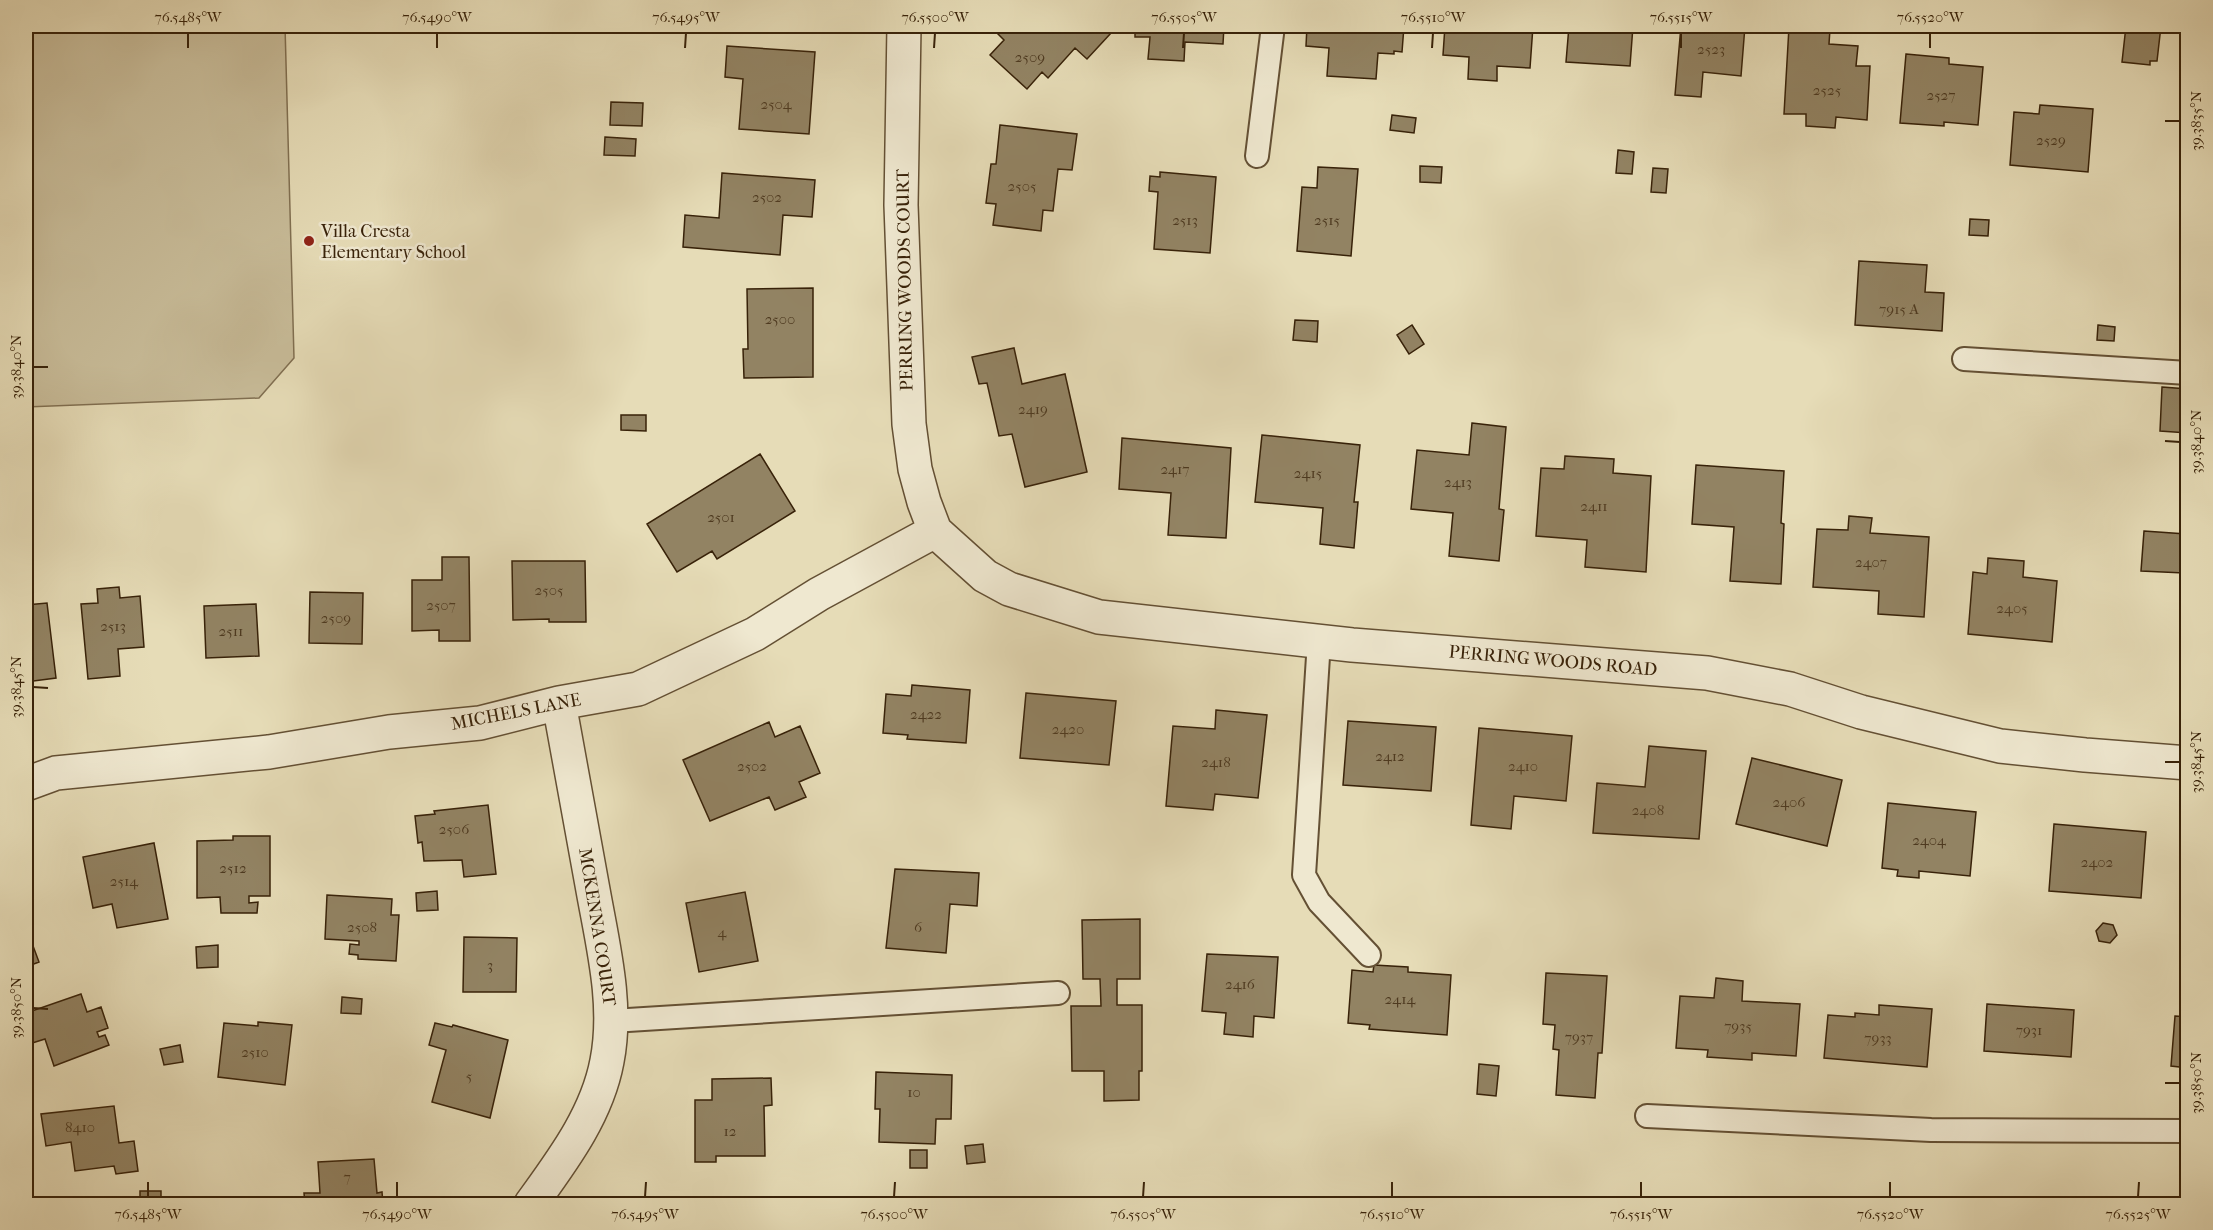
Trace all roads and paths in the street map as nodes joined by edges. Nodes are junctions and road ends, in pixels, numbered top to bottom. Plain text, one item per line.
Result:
1 (904, 26) edge
2 (1273, 26) edge
3 (1257, 156) dead end
4 (1964, 358) dead end
5 (2187, 373) edge
6 (935, 531) junction
7 (1319, 641) junction
8 (559, 703) junction
9 (2187, 763) edge
10 (26, 784) edge
11 (1368, 955) dead end
12 (1058, 993) dead end
13 (612, 1021) junction
14 (1647, 1116) dead end
15 (2187, 1131) edge
16 (531, 1204) edge

1 - 6 street, PERRING WOODS COURT
2 - 3 lane
4 - 5 lane
6 - 7 street, PERRING WOODS ROAD
6 - 8 street, MICHELS LANE
7 - 9 street, PERRING WOODS ROAD
7 - 11 lane
8 - 10 street, MICHELS LANE
8 - 13 street, MCKENNA COURT
12 - 13 lane
13 - 16 street, MCKENNA COURT
14 - 15 lane

